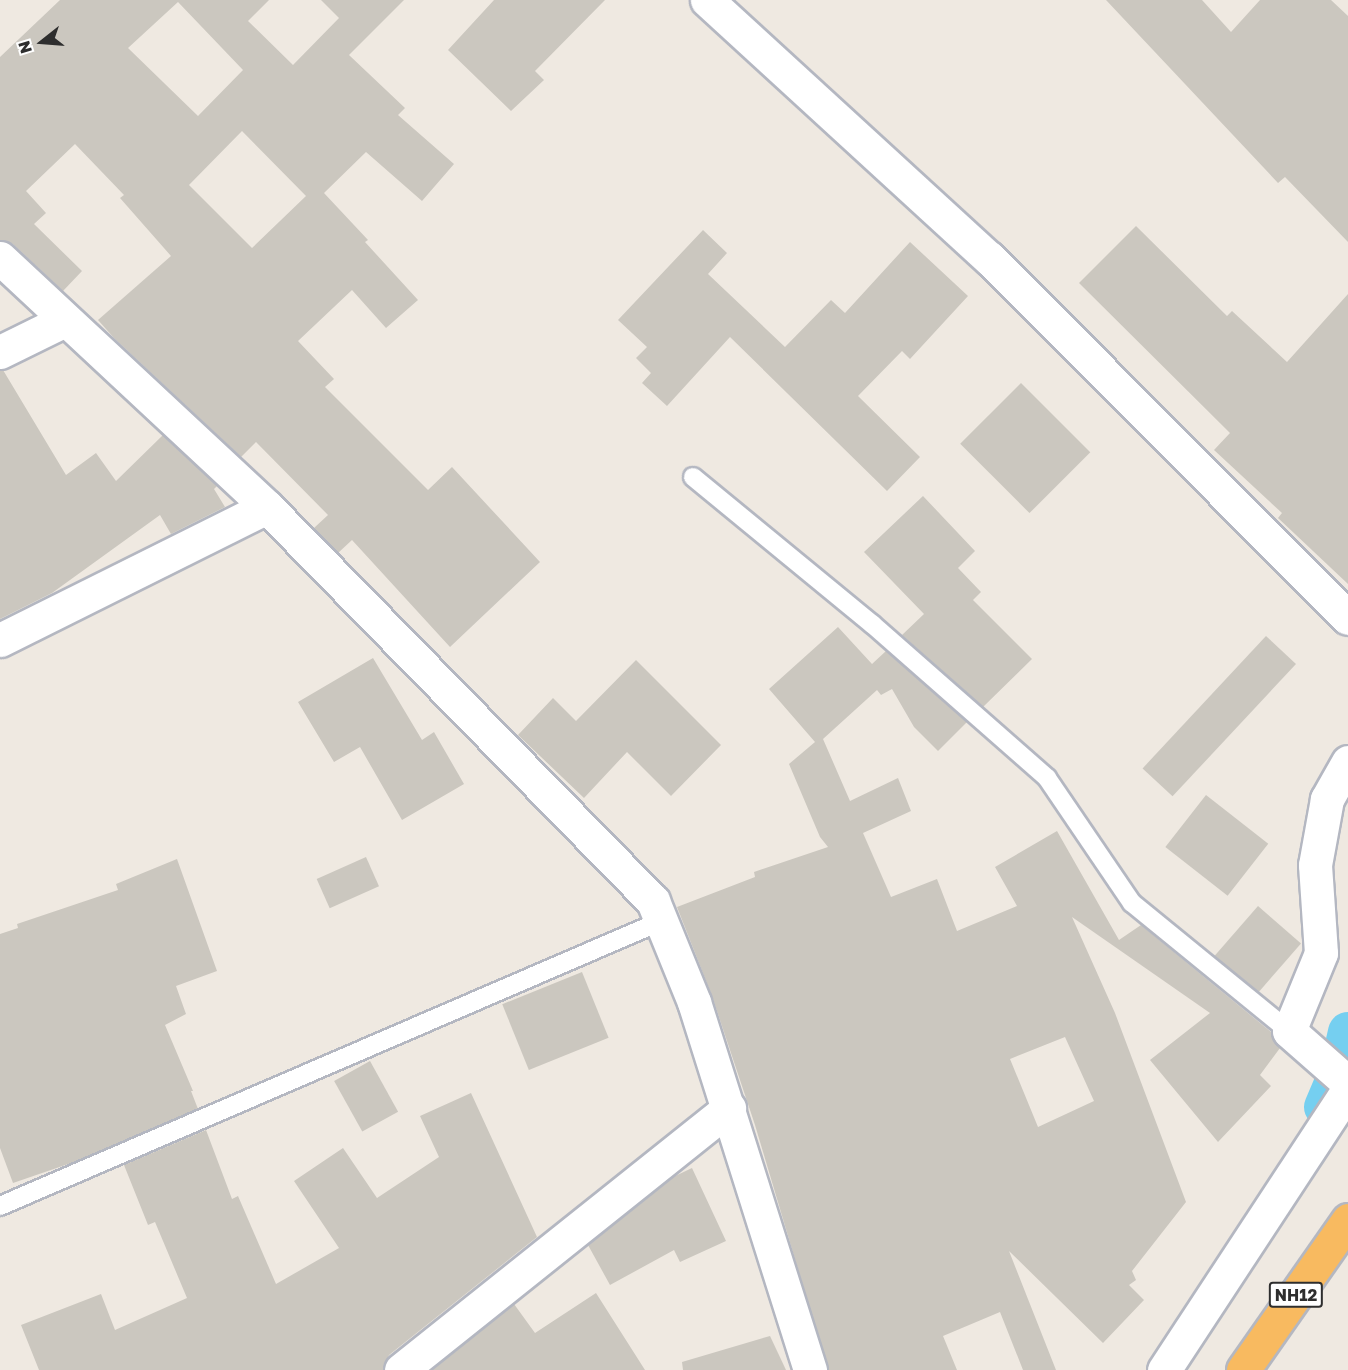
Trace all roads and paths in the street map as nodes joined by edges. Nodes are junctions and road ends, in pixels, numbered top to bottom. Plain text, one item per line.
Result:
1 (707, 0) edge
2 (0, 258) edge
3 (65, 320) junction
4 (0, 352) edge
5 (693, 477) dead end
6 (267, 507) junction
7 (1348, 618) edge
8 (0, 640) edge
9 (1348, 762) edge
10 (661, 921) junction
11 (1301, 1041) junction
12 (1348, 1083) edge
13 (1348, 1090) edge
14 (729, 1108) junction
15 (0, 1206) edge
16 (1348, 1220) edge
17 (401, 1370) edge
18 (810, 1370) edge
19 (1164, 1370) edge
20 (1243, 1370) edge

1 - 7 street
2 - 3 street
3 - 4 street
3 - 6 street
5 - 11 lane
6 - 8 street
6 - 10 street
9 - 11 street
10 - 14 street
10 - 15 lane
11 - 12 street
13 - 19 street
14 - 17 street
14 - 18 street
16 - 20 highway, NH12

